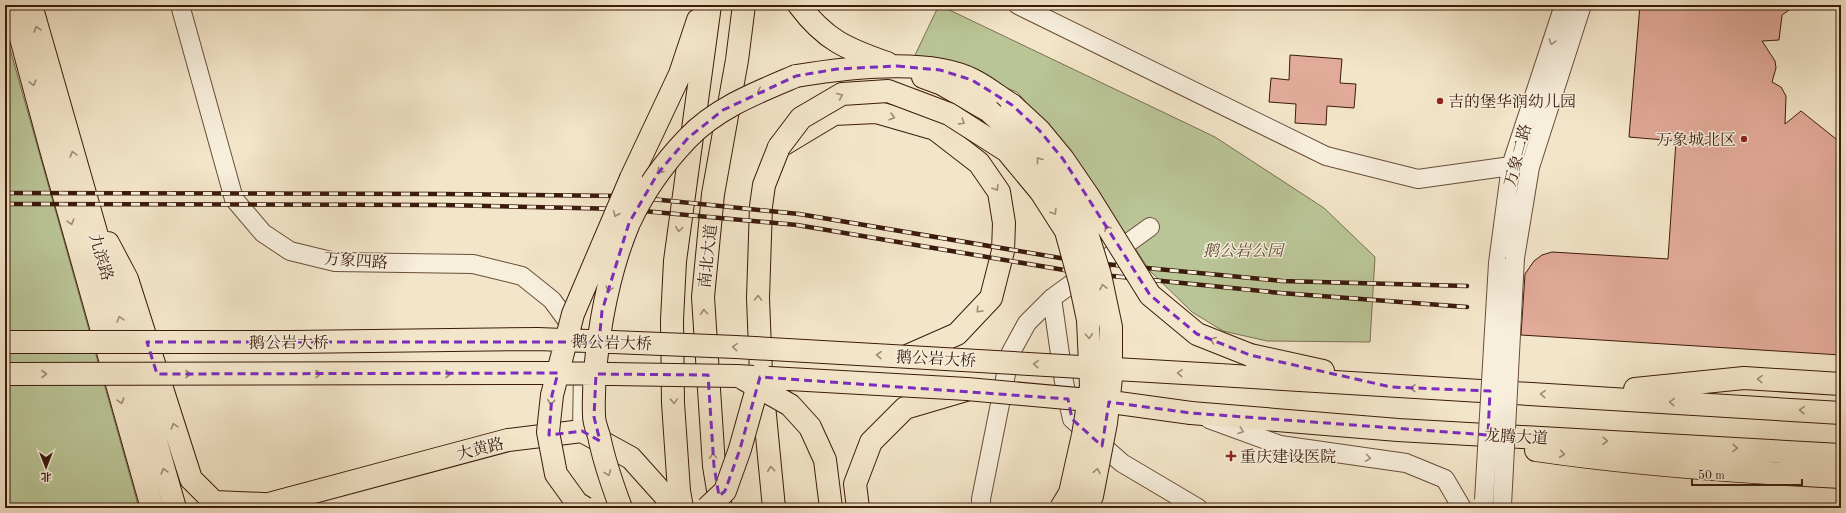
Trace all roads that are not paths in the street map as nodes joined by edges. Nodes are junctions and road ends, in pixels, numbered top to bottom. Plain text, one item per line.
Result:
1 (12, 5) edge
2 (30, 5) edge
3 (180, 5) edge
4 (702, 5) edge
5 (710, 5) edge
6 (744, 5) edge
7 (799, 5) edge
8 (1018, 5) edge
9 (1564, 5) edge
10 (1582, 5) edge
11 (897, 66) junction
12 (779, 147) junction
13 (1511, 166) junction
14 (78, 197) junction
15 (1150, 227) dead end
16 (1052, 298) junction
17 (5, 342) edge
18 (907, 356) junction
19 (5, 374) edge
20 (761, 374) junction
21 (738, 376) junction
22 (1841, 384) edge
23 (1391, 386) junction
24 (967, 389) junction
25 (1570, 396) junction
26 (1191, 413) junction
27 (1841, 413) edge
28 (1398, 430) junction
29 (582, 431) junction
30 (1841, 455) edge
31 (1841, 477) edge
32 (1493, 505) edge
33 (259, 507) edge
34 (152, 508) edge
35 (175, 508) edge
36 (585, 508) edge
37 (621, 508) edge
38 (671, 508) edge
39 (682, 508) edge
40 (706, 508) edge
41 (721, 508) edge
42 (774, 508) edge
43 (831, 508) edge
44 (858, 508) edge
45 (982, 508) edge
46 (1061, 508) edge
47 (1086, 508) edge
48 (1198, 508) edge
49 (1462, 508) edge

1 -> 14 main road, 九滨路
14 -> 2 main road, 九滨路
3 - 29 street, 万象四路
4 -> 36 main road, bridge
5 -> 39 main road, 南北大道, bridge
41 -> 6 main road, 南北大道, bridge
7 - 11 main road
8 - 13 street
9 -> 13 street, 万象二路
10 - 32 street, 万象二路, bridge
23 -> 11 main road, bridge
11 -> 37 main road, bridge
47 -> 11 main road, bridge
12 -> 18 main road, bridge
20 -> 12 main road
12 -> 46 main road, bridge
13 - 32 street, 万象二路, bridge
33 -> 14 main road, 大黄路
14 -> 34 main road, 九滨路
35 -> 14 main road, 九滨路
15 - 16 street
16 - 45 street
16 - 48 street
18 -> 17 main road, 鹅公岩大桥, bridge
23 -> 18 main road, 鹅公岩大桥, bridge
19 -> 21 main road, 鹅公岩大桥, bridge
20 - 40 main road, bridge
42 -> 20 main road, bridge
21 - 24 main road, 鹅公岩大桥, bridge
21 - 43 main road, bridge
22 -> 25 main road
25 -> 23 main road
24 - 26 main road, 鹅公岩大桥, bridge
24 - 44 main road
27 -> 25 main road
26 - 28 main road, 龙腾大道
26 -> 49 street
28 -> 30 main road, 龙腾大道
28 -> 31 main road
29 - 33 main road, 大黄路
29 - 38 main road

